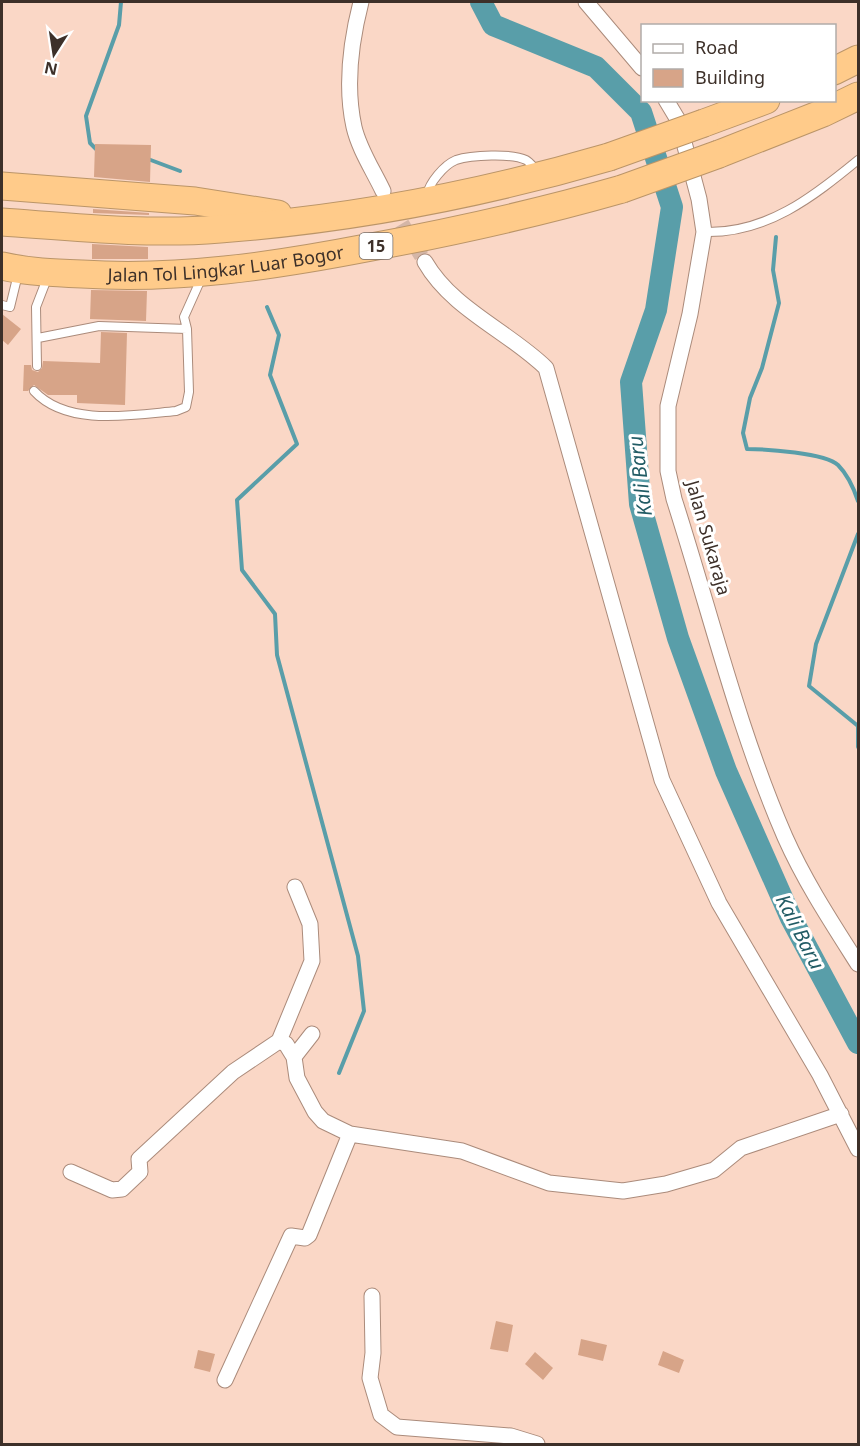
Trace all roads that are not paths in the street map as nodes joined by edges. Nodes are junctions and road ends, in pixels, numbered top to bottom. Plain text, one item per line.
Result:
1 (361, 2) edge
2 (586, 2) edge
3 (858, 59) edge
4 (641, 67) edge
5 (836, 70) edge
6 (858, 96) edge
7 (667, 102) edge
8 (761, 102) edge
9 (858, 160) edge
10 (2, 186) edge
11 (383, 191) tunnel mouth
12 (314, 219) junction
13 (2, 222) edge
14 (704, 232) junction
15 (425, 262) tunnel mouth
16 (10, 268) edge
17 (50, 272) junction
18 (205, 272) junction
19 (2, 305) edge
20 (187, 329) junction
21 (38, 338) junction
22 (37, 366) dead end
23 (34, 391) dead end
24 (295, 887) dead end
25 (858, 964) edge
26 (312, 1034) dead end
27 (279, 1041) junction
28 (294, 1057) junction
29 (841, 1114) junction
30 (350, 1134) junction
31 (858, 1149) edge
32 (71, 1172) dead end
33 (372, 1296) dead end
34 (225, 1380) dead end
35 (537, 1444) edge

1 - 11 street
2 - 4 street
3 - 5 highway
6 - 18 highway, Jalan Tol Lingkar Luar Bogor / 15, bridge
7 - 14 street, Jalan Sukaraja
8 - 12 highway, Jalan Tol Lingkar Luar Bogor / 15, bridge
9 - 14 lane
10 - 12 highway
12 - 13 highway, Jalan Tol Lingkar Luar Bogor / 15
14 - 25 street, Jalan Sukaraja
15 - 29 street
16 - 17 highway, Jalan Tol Lingkar Luar Bogor / 15
16 - 19 lane
17 - 18 highway, Jalan Tol Lingkar Luar Bogor / 15
17 - 21 lane
18 - 20 lane
20 - 21 lane
20 - 23 lane
21 - 22 lane
24 - 27 street
26 - 28 street
27 - 28 street
27 - 32 street
28 - 30 street
29 - 30 street
29 - 31 street
30 - 34 street
33 - 35 street

